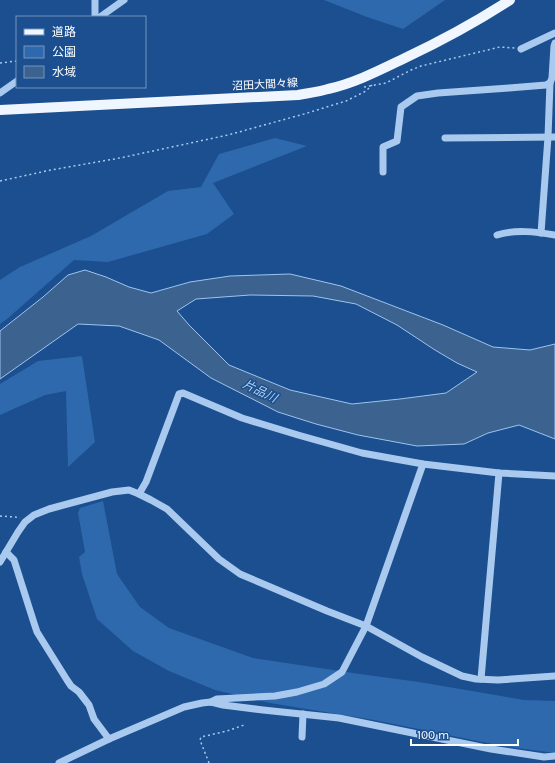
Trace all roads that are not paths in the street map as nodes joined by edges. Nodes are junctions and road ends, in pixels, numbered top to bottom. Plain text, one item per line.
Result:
1 (95, 0) edge
2 (124, 0) edge
3 (510, 0) edge
4 (95, 16) edge
5 (101, 16) edge
6 (555, 33) edge
7 (555, 44) edge
8 (522, 49) road end
9 (16, 82) edge
10 (550, 83) junction
11 (0, 93) edge
12 (0, 110) edge
13 (551, 137) edge
14 (445, 138) dead end
15 (383, 172) dead end
16 (541, 233) junction
17 (498, 235) dead end
18 (555, 235) edge
19 (422, 464) junction
20 (499, 473) junction
21 (555, 476) edge
22 (139, 494) junction
23 (6, 552) junction
24 (0, 562) edge
25 (366, 626) junction
26 (555, 676) edge
27 (482, 679) junction
28 (211, 702) junction
29 (303, 714) junction
30 (302, 737) dead end
31 (109, 739) junction
32 (555, 756) edge
33 (73, 760) edge
34 (544, 760) edge
35 (58, 763) edge

1 - 4 street
2 - 5 street
3 - 12 main road, 沼田大間々線
6 - 8 street
7 - 10 street
9 - 11 street
10 - 13 street
10 - 15 street
13 - 14 street
13 - 16 street
16 - 17 street
16 - 18 street
19 - 20 street
19 - 22 street
19 - 25 street
20 - 21 street
20 - 27 street
22 - 23 street
22 - 25 street
23 - 24 street
23 - 31 street
25 - 27 street
25 - 28 street
26 - 27 street
28 - 29 street
28 - 31 street
29 - 30 street
29 - 34 street
31 - 33 street
32 - 34 street
33 - 35 street

